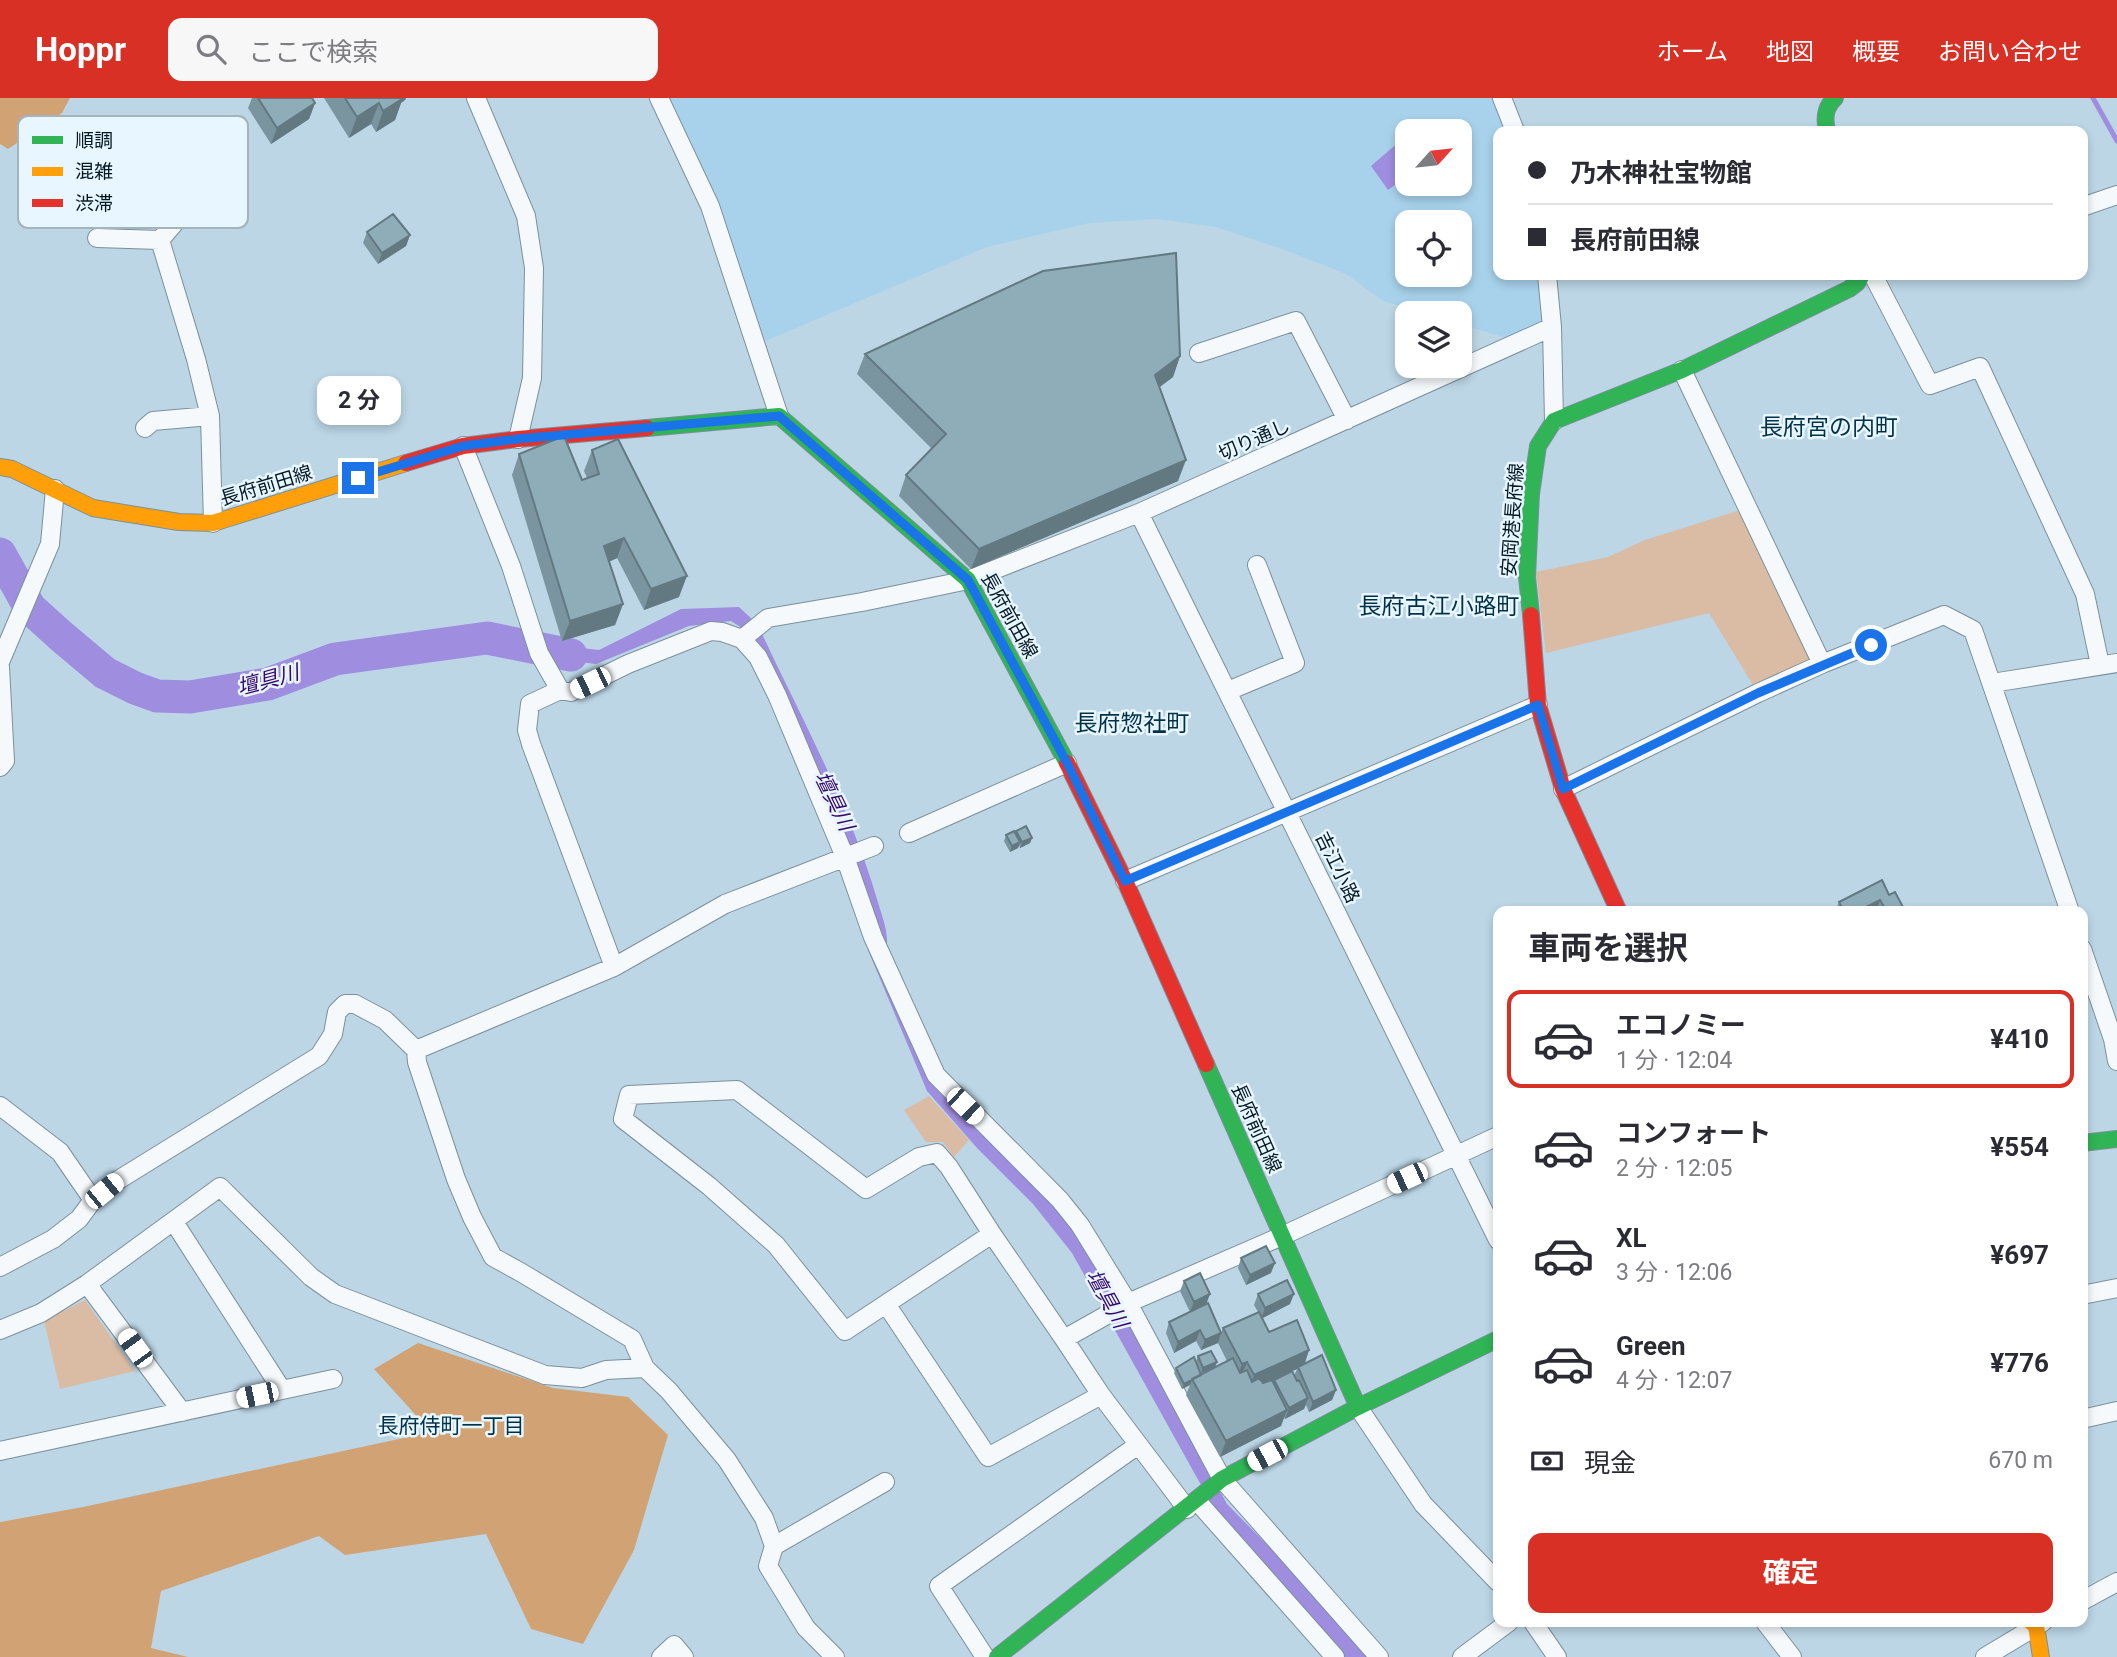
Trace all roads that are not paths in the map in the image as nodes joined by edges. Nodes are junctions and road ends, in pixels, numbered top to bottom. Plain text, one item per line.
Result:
1 (477, 98) edge
2 (659, 98) edge
3 (1502, 98) edge
4 (1831, 99) edge
5 (1514, 126) edge
6 (1826, 126) edge
7 (2117, 195) edge
8 (2088, 205) edge
9 (170, 228) edge
10 (97, 238) dead end
11 (160, 240) junction
12 (1547, 280) edge
13 (1863, 280) edge
14 (1872, 280) edge
15 (1552, 327) junction
16 (1199, 353) dead end
17 (1682, 370) junction
18 (210, 416) junction
19 (779, 416) junction
20 (1347, 420) junction
21 (1555, 421) junction
22 (145, 428) dead end
23 (517, 439) junction
24 (463, 446) junction
25 (0, 453) edge
26 (6, 468) edge
27 (55, 489) junction
28 (1139, 513) junction
29 (213, 523) junction
30 (1257, 565) dead end
31 (968, 580) junction
32 (742, 639) junction
33 (0, 662) edge
34 (1822, 664) junction
35 (2109, 664) edge
36 (0, 667) edge
37 (1992, 683) junction
38 (560, 690) junction
39 (1228, 691) junction
40 (1538, 705) junction
41 (1067, 763) junction
42 (0, 767) edge
43 (1563, 789) junction
44 (1289, 813) junction
45 (909, 833) dead end
46 (858, 852) junction
47 (1125, 881) junction
48 (1616, 906) edge
49 (2068, 906) edge
50 (2088, 966) edge
51 (614, 967) junction
52 (416, 1050) junction
53 (2117, 1061) edge
54 (0, 1106) edge
55 (1493, 1138) edge
56 (2117, 1139) edge
57 (2088, 1142) edge
58 (1458, 1156) junction
59 (93, 1200) junction
60 (174, 1222) junction
61 (1493, 1230) edge
62 (992, 1234) junction
63 (1282, 1236) junction
64 (0, 1267) edge
65 (88, 1284) junction
66 (2117, 1288) edge
67 (2088, 1295) edge
68 (886, 1304) junction
69 (1118, 1308) junction
70 (0, 1330) edge
71 (1064, 1339) junction
72 (1493, 1341) edge
73 (645, 1368) junction
74 (333, 1379) dead end
75 (282, 1390) junction
76 (1101, 1395) junction
77 (1357, 1407) junction
78 (2117, 1411) edge
79 (182, 1412) junction
80 (2088, 1418) edge
81 (1138, 1445) junction
82 (0, 1451) edge
83 (1220, 1481) junction
84 (885, 1482) dead end
85 (1196, 1501) junction
86 (774, 1546) junction
87 (1493, 1577) edge
88 (2117, 1582) edge
89 (2088, 1598) edge
90 (1502, 1627) edge
91 (1536, 1627) edge
92 (1769, 1627) edge
93 (2030, 1627) edge
94 (2037, 1627) edge
95 (661, 1657) edge
96 (684, 1657) edge
97 (835, 1657) edge
98 (985, 1657) edge
99 (997, 1657) edge
100 (1335, 1657) edge
101 (1379, 1657) edge
102 (1462, 1657) edge
103 (1557, 1657) edge
104 (1792, 1657) edge
105 (1985, 1657) edge
106 (2041, 1657) edge

1 - 23 street
2 - 19 street
3 - 5 street
4 - 6 main road
7 - 8 street
9 - 11 street
10 - 11 street
11 - 18 street
12 - 15 street
13 - 17 main road
14 - 35 street
15 - 20 street, 切り通し
15 - 21 street
16 - 20 street
17 - 21 main road
17 - 34 street
18 - 22 street
18 - 29 street
19 - 23 main road, 長府前田線
19 - 31 main road, 長府前田線
20 - 28 street, 切り通し
21 - 40 main road, 安岡港長府線
23 - 24 main road, 長府前田線
24 - 29 main road, 長府前田線
24 - 38 street
25 - 26 street
26 - 27 main road, 長府前田線
27 - 29 main road, 長府前田線
27 - 33 street
28 - 31 street, 切り通し
28 - 39 street, 吉江小路
30 - 39 street
31 - 32 street, 切り通し
31 - 41 main road, 長府前田線
32 - 38 street
32 - 46 street
34 - 37 street
34 - 43 street
35 - 37 street
36 - 42 street
37 - 49 street
38 - 51 street
39 - 44 street, 吉江小路
40 - 43 main road, 安岡港長府線
40 - 44 street
41 - 45 street
41 - 47 main road, 長府前田線
43 - 48 main road, 安岡港長府線
44 - 47 street
44 - 58 street, 吉江小路
46 - 51 street
46 - 69 street
47 - 63 main road, 長府前田線
50 - 53 street
51 - 52 street
52 - 59 street
52 - 73 street
54 - 59 street
55 - 58 street
56 - 57 main road
58 - 61 street, 吉江小路
58 - 63 street
59 - 64 street
60 - 65 street
60 - 73 street
60 - 75 street
62 - 68 street
62 - 68 street
62 - 71 street
63 - 69 street
63 - 77 main road, 長府前田線
65 - 70 street
65 - 79 street
66 - 67 street
68 - 76 street
69 - 71 street
69 - 83 street
71 - 76 street
72 - 77 main road
73 - 86 street
74 - 75 street
75 - 79 street
76 - 81 street
77 - 83 main road
77 - 87 street
78 - 80 street
79 - 82 street
81 - 85 street
81 - 98 street
83 - 85 main road
83 - 101 street
84 - 86 street
85 - 99 main road
85 - 100 street
86 - 97 street
88 - 89 street
90 - 102 street
91 - 103 street
92 - 104 street
93 - 105 street
94 - 106 main road
95 - 96 street

